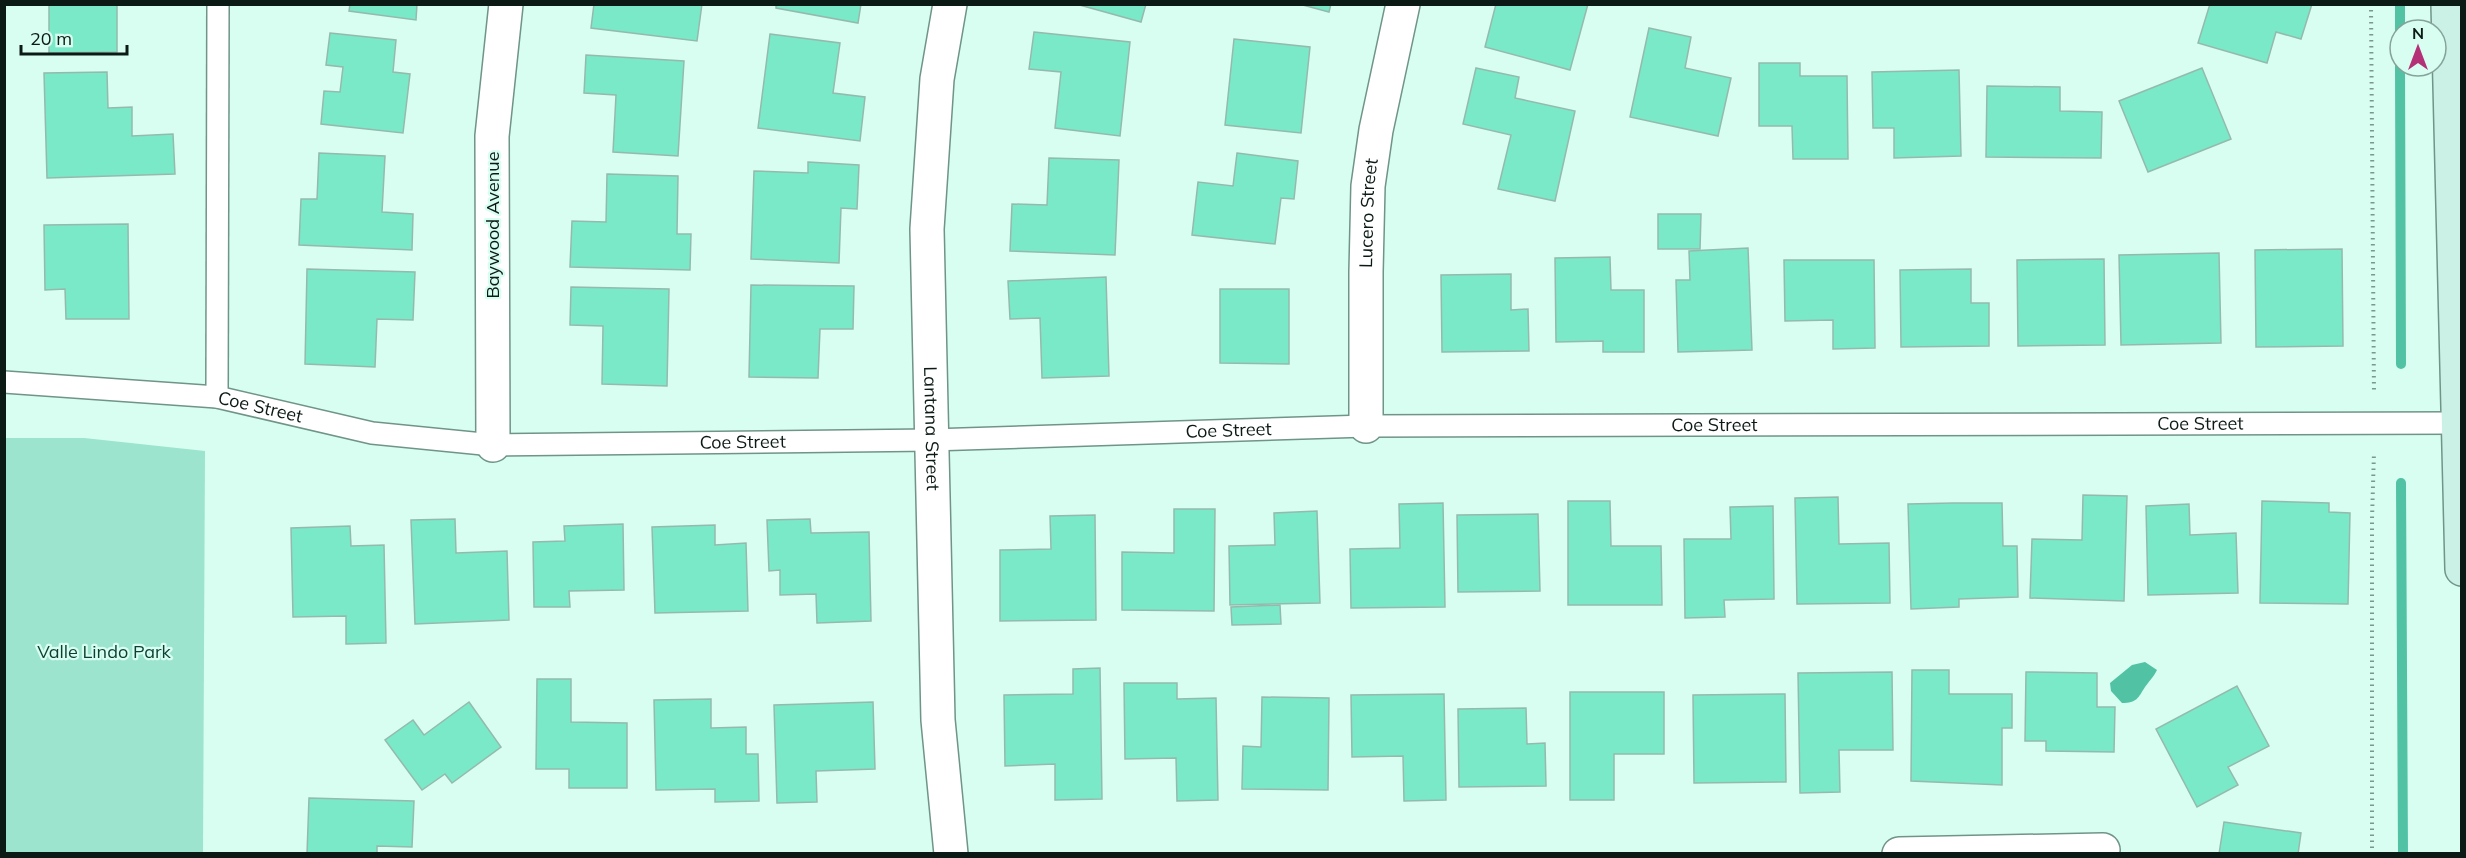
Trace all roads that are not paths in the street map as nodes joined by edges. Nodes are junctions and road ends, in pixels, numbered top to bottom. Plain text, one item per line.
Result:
1 (218, 4) edge
2 (506, 4) edge
3 (950, 4) edge
4 (1403, 4) edge
5 (2448, 4) edge
6 (4, 382) edge
7 (217, 397) junction
8 (2457, 423) junction
9 (1366, 426) junction
10 (931, 440) junction
11 (493, 445) junction
12 (2462, 569) edge
13 (2103, 850) dead end
14 (951, 854) edge
15 (1899, 854) edge

1 - 7 lane
2 - 11 street, Baywood Avenue
3 - 10 street, Lantana Street
4 - 9 street, Lucero Street
5 - 8 main road
6 - 7 lane, Coe Street
7 - 11 lane, Coe Street
8 - 9 lane, Coe Street
8 - 12 main road
9 - 10 lane, Coe Street
10 - 11 lane, Coe Street
10 - 14 street, Lantana Street
13 - 15 street

